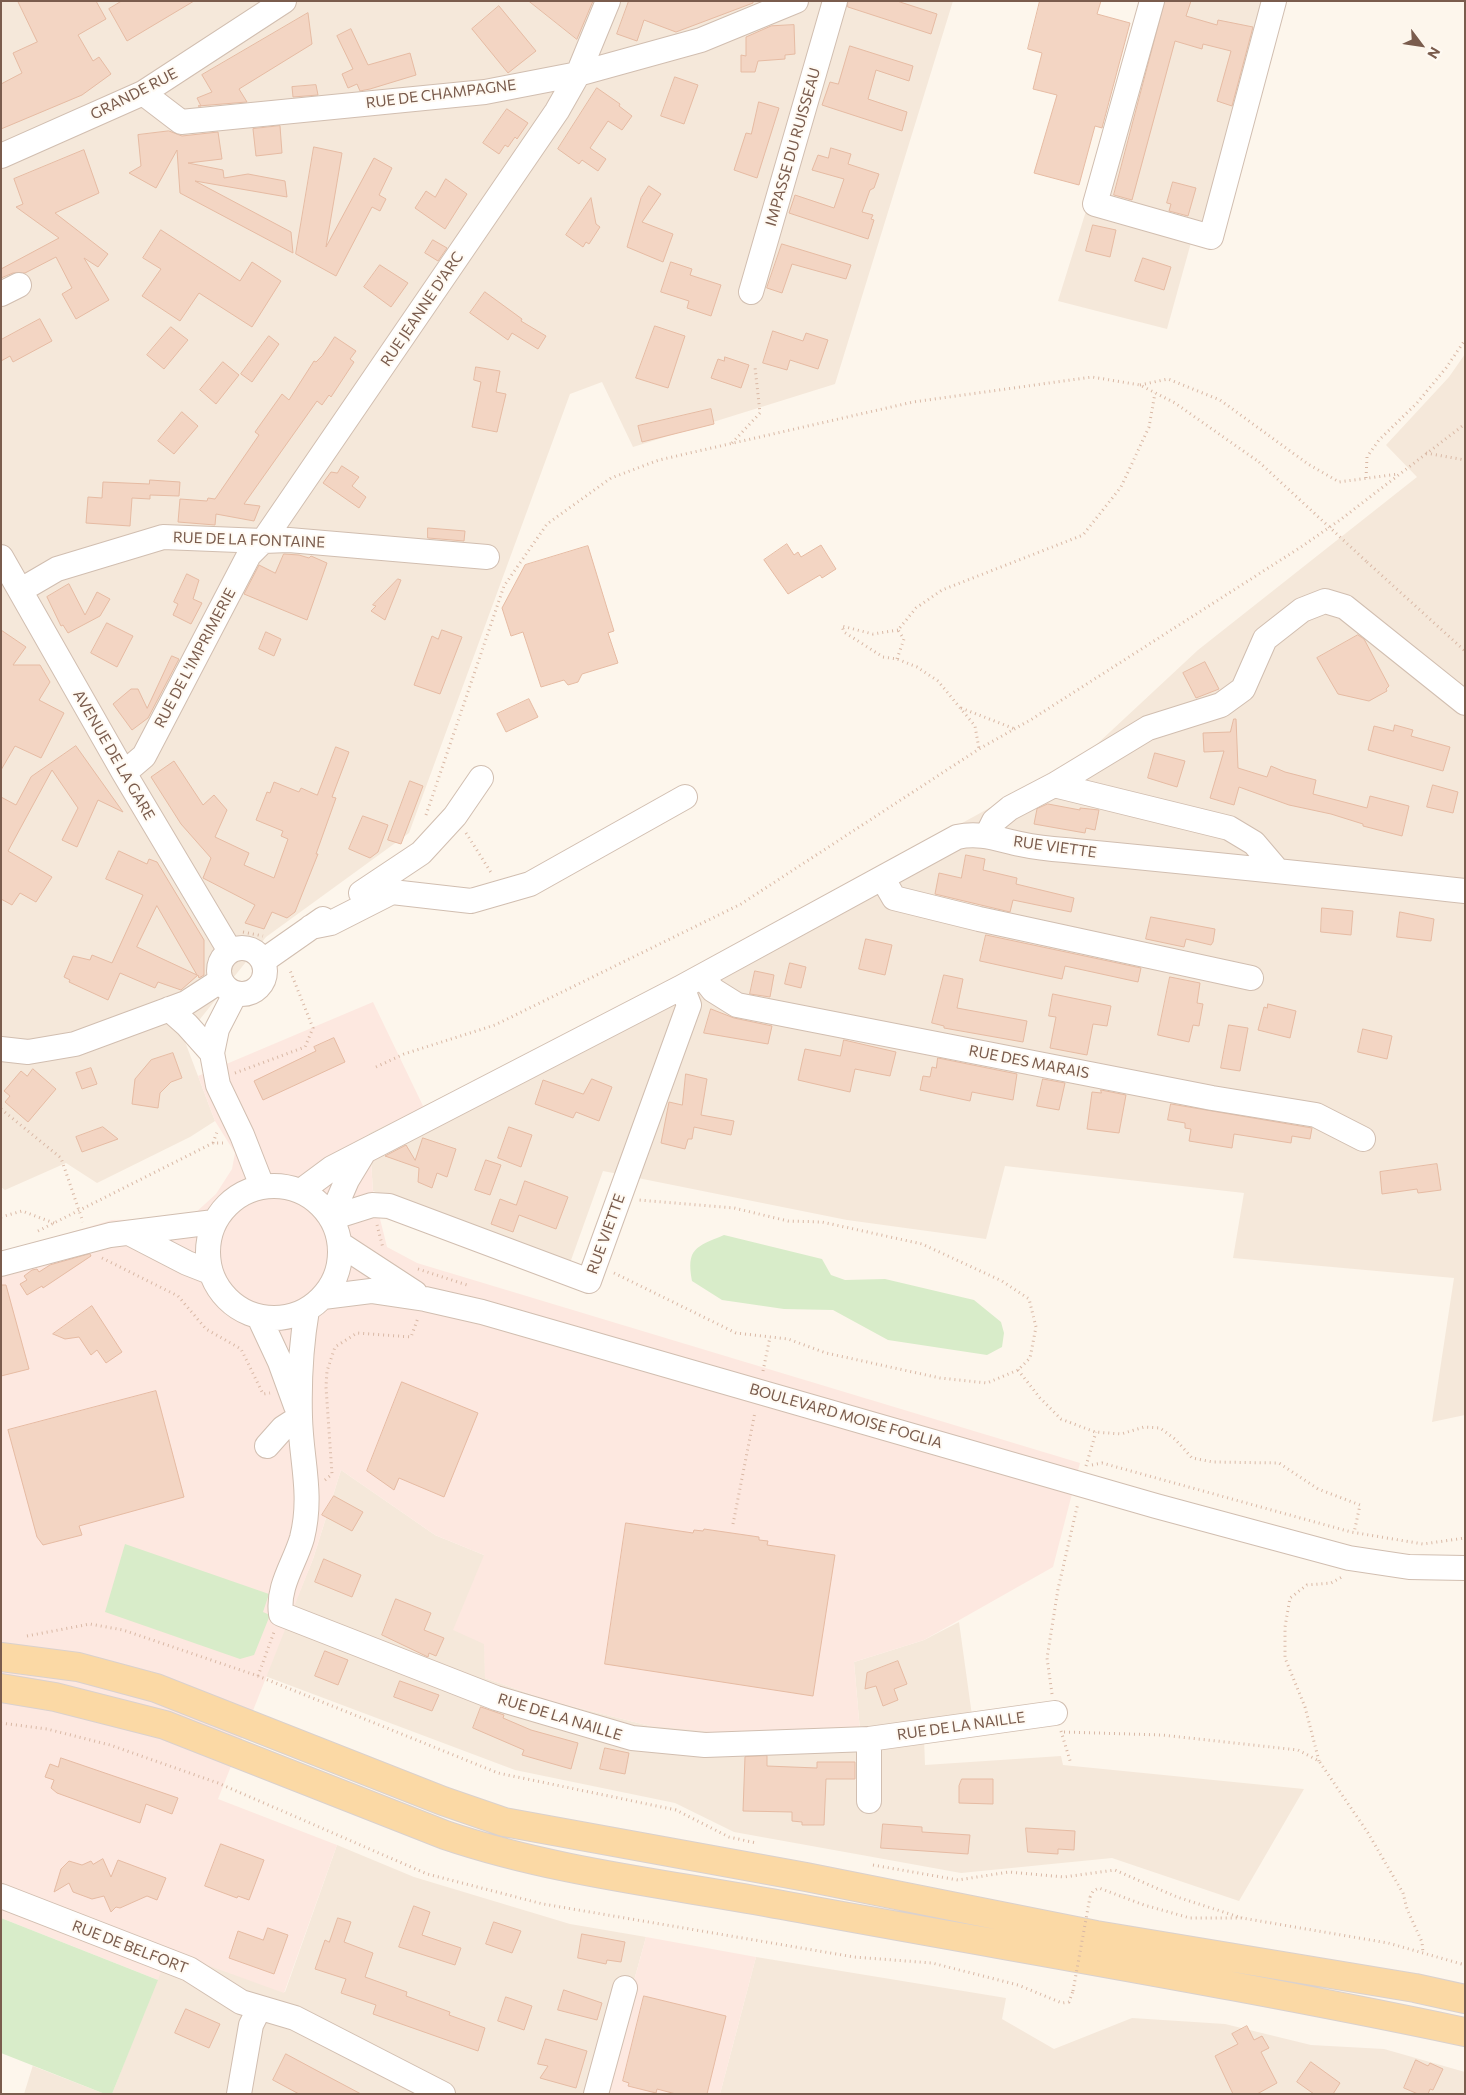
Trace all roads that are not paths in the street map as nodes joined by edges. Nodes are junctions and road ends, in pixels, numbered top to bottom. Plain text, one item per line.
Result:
1 (284, 1) edge
2 (608, 1) edge
3 (796, 1) edge
4 (835, 1) edge
5 (1152, 1) edge
6 (1274, 1) edge
7 (578, 74) junction
8 (143, 93) junction
9 (1, 156) edge
10 (751, 292) dead end
11 (263, 541) junction
12 (1, 557) edge
13 (487, 557) dead end
14 (21, 590) junction
15 (1465, 703) edge
16 (124, 773) junction
17 (481, 778) dead end
18 (1054, 786) junction
19 (685, 797) dead end
20 (987, 835) junction
21 (1277, 870) junction
22 (883, 879) junction
23 (1465, 891) edge
24 (311, 927) junction
25 (230, 951) junction
26 (271, 956) junction
27 (1251, 978) dead end
28 (692, 982) junction
29 (227, 987) junction
30 (169, 1009) junction
31 (1, 1050) edge
32 (212, 1052) junction
33 (1363, 1139) dead end
34 (365, 1151) junction
35 (262, 1186) junction
36 (301, 1191) junction
37 (331, 1218) junction
38 (214, 1222) junction
39 (129, 1233) junction
40 (340, 1244) junction
41 (1, 1264) edge
42 (210, 1272) junction
43 (425, 1299) junction
44 (315, 1304) junction
45 (259, 1317) junction
46 (296, 1388) junction
47 (300, 1417) junction
48 (267, 1446) dead end
49 (1465, 1568) edge
50 (1, 1657) edge
51 (1, 1688) edge
52 (1058, 1723) road end
53 (869, 1739) junction
54 (869, 1801) dead end
55 (11, 1900) edge
56 (625, 1988) dead end
57 (1465, 1999) edge
58 (259, 2009) junction
59 (1465, 2032) edge
60 (239, 2094) edge
61 (443, 2094) edge
62 (596, 2094) edge

1 - 8 street, GRANDE RUE
2 - 7 street, RUE JEANNE D'ARC
3 - 7 street, RUE DE CHAMPAGNE
4 - 10 street, IMPASSE DU RUISSEAU
5 - 6 street
7 - 8 street, RUE DE CHAMPAGNE
7 - 11 street, RUE JEANNE D'ARC
8 - 9 street, GRANDE RUE
11 - 13 street, RUE DE LA FONTAINE
11 - 14 street, RUE DE LA FONTAINE
11 - 16 street, RUE DE L'IMPRIMERIE
12 - 14 street, AVENUE DE LA GARE
14 - 16 street, AVENUE DE LA GARE
15 - 18 street
16 - 25 street, AVENUE DE LA GARE
17 - 24 street
18 - 20 street
18 - 21 street
19 - 24 street
20 - 21 street, RUE VIETTE
20 - 22 street, RUE VIETTE
21 - 23 street, RUE VIETTE
22 - 27 street
22 - 28 street, RUE VIETTE
24 - 26 street
25 - 26 street
25 - 29 street
26 - 29 street
28 - 33 street, RUE DES MARAIS
28 - 34 street, RUE VIETTE
28 - 37 street, RUE VIETTE
29 - 30 street
29 - 32 street
30 - 31 street
30 - 32 street
32 - 35 street
34 - 36 street, RUE VIETTE
34 - 37 street
35 - 36 street
35 - 38 street
36 - 37 street
37 - 40 street
38 - 39 street
38 - 42 street
39 - 41 street
39 - 42 street
40 - 43 street, BOULEVARD MOISE FOGLIA
40 - 44 street
42 - 45 street
43 - 44 street, BOULEVARD MOISE FOGLIA
43 - 49 street, BOULEVARD MOISE FOGLIA
44 - 45 street
44 - 46 street
45 - 46 street
46 - 47 street
47 - 48 street
47 - 53 street, RUE DE LA NAILLE
50 - 57 main road
51 - 59 main road
52 - 53 street, RUE DE LA NAILLE
53 - 54 street
55 - 58 street, RUE DE BELFORT
56 - 62 street
58 - 60 street
58 - 61 street, RUE DE BELFORT

